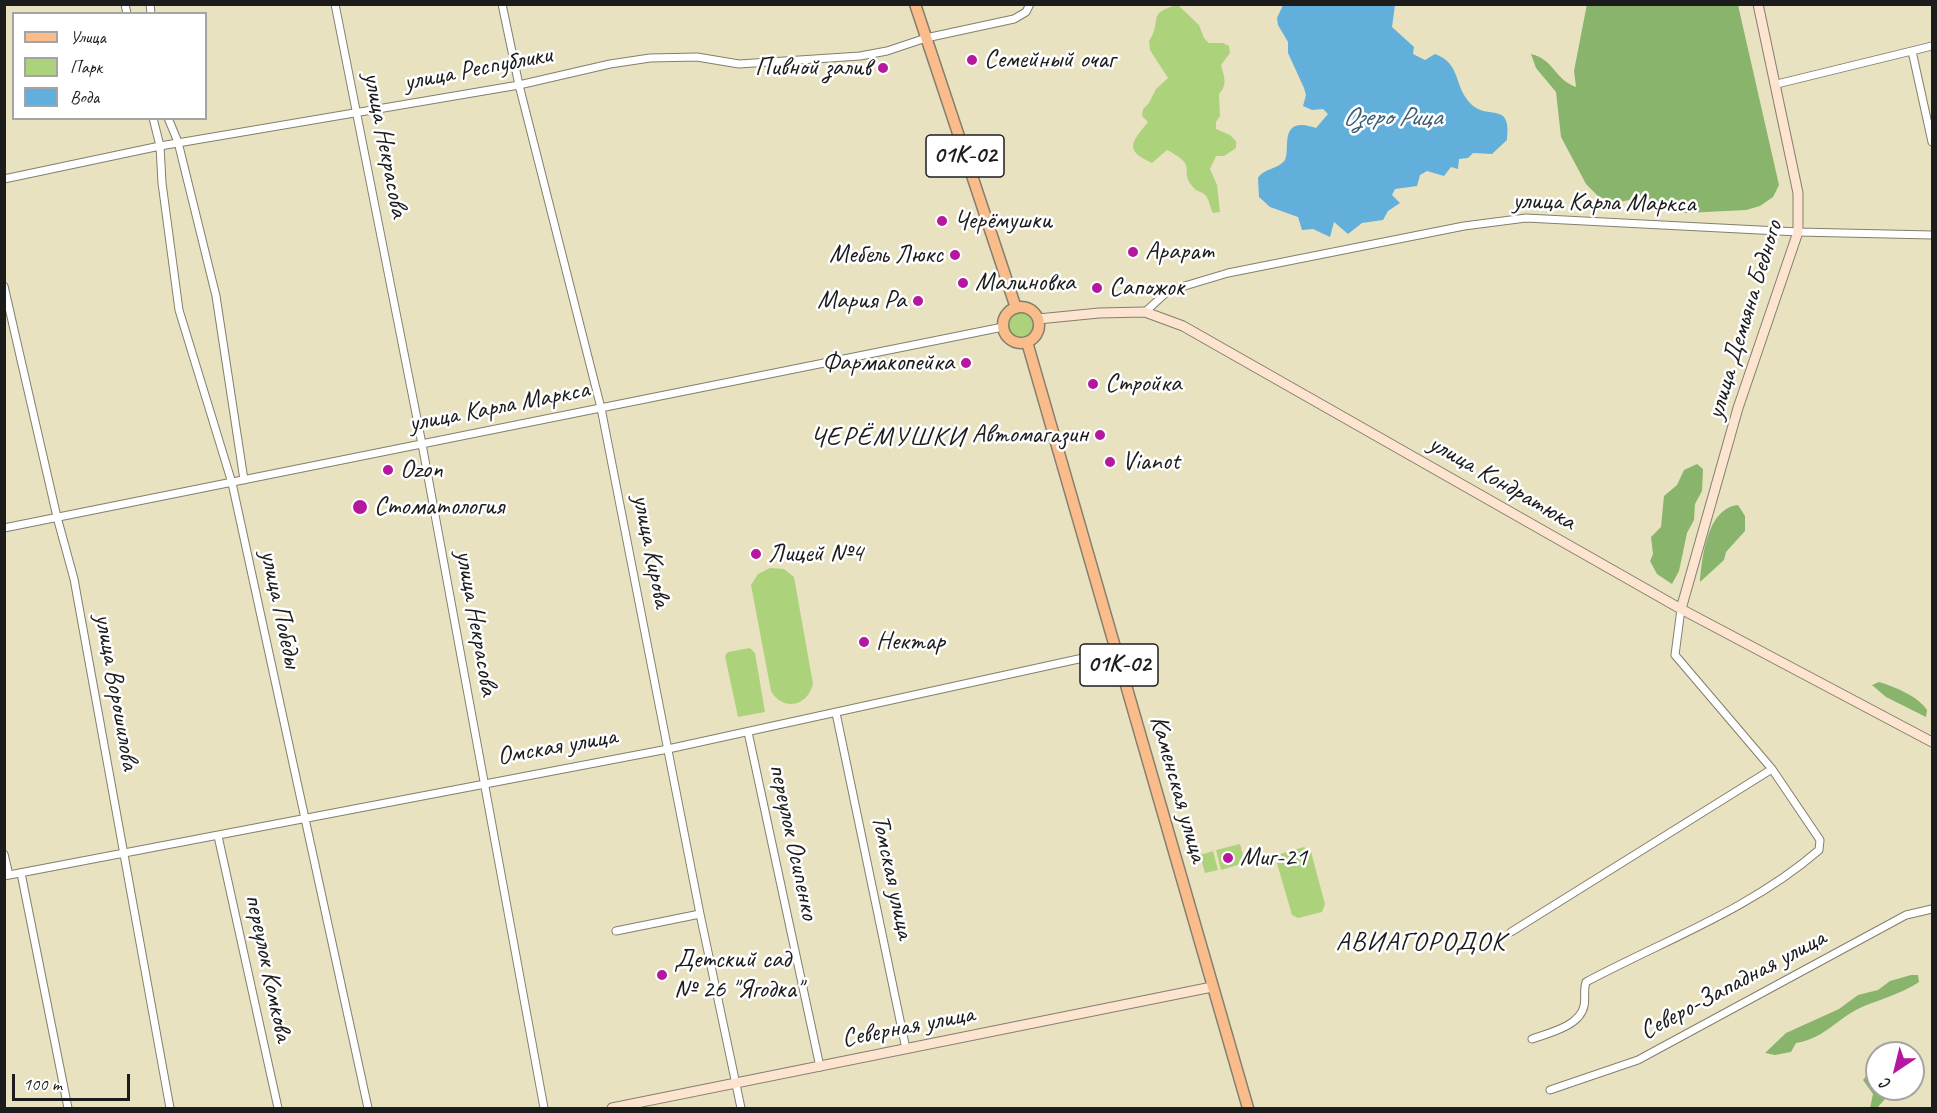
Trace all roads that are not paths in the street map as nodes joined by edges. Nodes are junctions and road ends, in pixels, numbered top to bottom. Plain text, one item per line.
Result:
1 (335, 4) edge
2 (502, 4) edge
3 (915, 4) edge
4 (1030, 4) edge
5 (1758, 4) edge
6 (926, 38) junction
7 (1932, 46) edge
8 (1912, 51) junction
9 (1777, 84) junction
10 (519, 85) junction
11 (357, 113) junction
12 (154, 120) edge
13 (169, 120) edge
14 (178, 142) junction
15 (1932, 142) edge
16 (160, 146) junction
17 (4, 179) edge
18 (1798, 232) junction
19 (1932, 235) edge
20 (4, 286) edge
21 (1016, 308) junction
22 (1145, 312) junction
23 (1038, 320) junction
24 (1003, 327) junction
25 (1027, 342) junction
26 (602, 408) junction
27 (422, 444) junction
28 (244, 480) junction
29 (232, 483) junction
30 (57, 517) junction
31 (4, 528) edge
32 (1681, 609) junction
33 (1115, 651) junction
34 (836, 712) junction
35 (748, 732) junction
36 (1932, 742) edge
37 (668, 749) junction
38 (1772, 769) junction
39 (484, 782) junction
40 (303, 819) junction
41 (218, 836) junction
42 (4, 854) edge
43 (124, 854) junction
44 (21, 873) junction
45 (7, 876) edge
46 (1932, 909) edge
47 (700, 914) junction
48 (616, 931) dead end
49 (1511, 932) dead end
50 (1212, 987) junction
51 (1533, 1039) dead end
52 (906, 1049) junction
53 (820, 1067) junction
54 (736, 1083) junction
55 (1550, 1090) dead end
56 (68, 1108) edge
57 (170, 1108) edge
58 (278, 1108) edge
59 (368, 1108) edge
60 (544, 1108) edge
61 (612, 1108) edge
62 (741, 1108) edge
63 (1248, 1108) edge

1 - 11 street, улица Некрасова
2 - 10 street, улица Кирова
3 - 6 main road, 01К-02
4 - 6 street, улица Республики
5 - 9 street, улица Демьяна Бедного
6 - 10 street, улица Республики
6 - 21 main road, 01К-02
7 - 8 street
8 - 9 street
8 - 15 street
9 - 18 street, улица Демьяна Бедного
10 - 11 street, улица Республики
10 - 26 street, улица Кирова
11 - 14 street, улица Республики
11 - 27 street, улица Некрасова
12 - 16 street, улица Победы
13 - 14 street
14 - 16 street, улица Республики
14 - 28 street
16 - 17 street, улица Республики
16 - 29 street, улица Победы
18 - 19 street, улица Карла Маркса
18 - 22 street, улица Карла Маркса
18 - 32 street, улица Демьяна Бедного
20 - 30 street, улица Ворошилова
21 - 23 main road
21 - 24 main road
22 - 23 street, улица Кондратюка
22 - 32 street, улица Кондратюка
23 - 25 main road
24 - 25 main road
24 - 26 street, улица Карла Маркса
25 - 33 main road, Каменская улица / 01К-02
26 - 27 street, улица Карла Маркса
26 - 37 street, улица Кирова
27 - 28 street, улица Карла Маркса
27 - 39 street, улица Некрасова
28 - 29 street, улица Карла Маркса
29 - 30 street, улица Карла Маркса
29 - 40 street, улица Победы
30 - 31 street, улица Карла Маркса
30 - 43 street, улица Ворошилова
32 - 36 street, улица Кондратюка
32 - 38 street
33 - 34 street, Омская улица
33 - 50 main road, Каменская улица / 01К-02
34 - 35 street, Омская улица
34 - 52 street, Томская улица
35 - 37 street, Омская улица
35 - 53 street, переулок Осипенко
37 - 39 street, Омская улица
37 - 47 street, улица Кирова
38 - 49 street
38 - 51 street
39 - 40 street, Омская улица
39 - 60 street, улица Некрасова
40 - 41 street, Омская улица
40 - 59 street, улица Победы
41 - 43 street, Омская улица
41 - 58 street, переулок Комкова
42 - 45 street
43 - 44 street, Омская улица
43 - 57 street, улица Ворошилова
44 - 45 street, Омская улица
44 - 56 street
46 - 55 street, Северо-Западная улица
47 - 48 street
47 - 54 street, улица Кирова
50 - 52 street, Северная улица
50 - 63 main road, Каменская улица / 01К-02
52 - 53 street, Северная улица
53 - 54 street, Северная улица
54 - 61 street, Северная улица
54 - 62 street, улица Кирова

